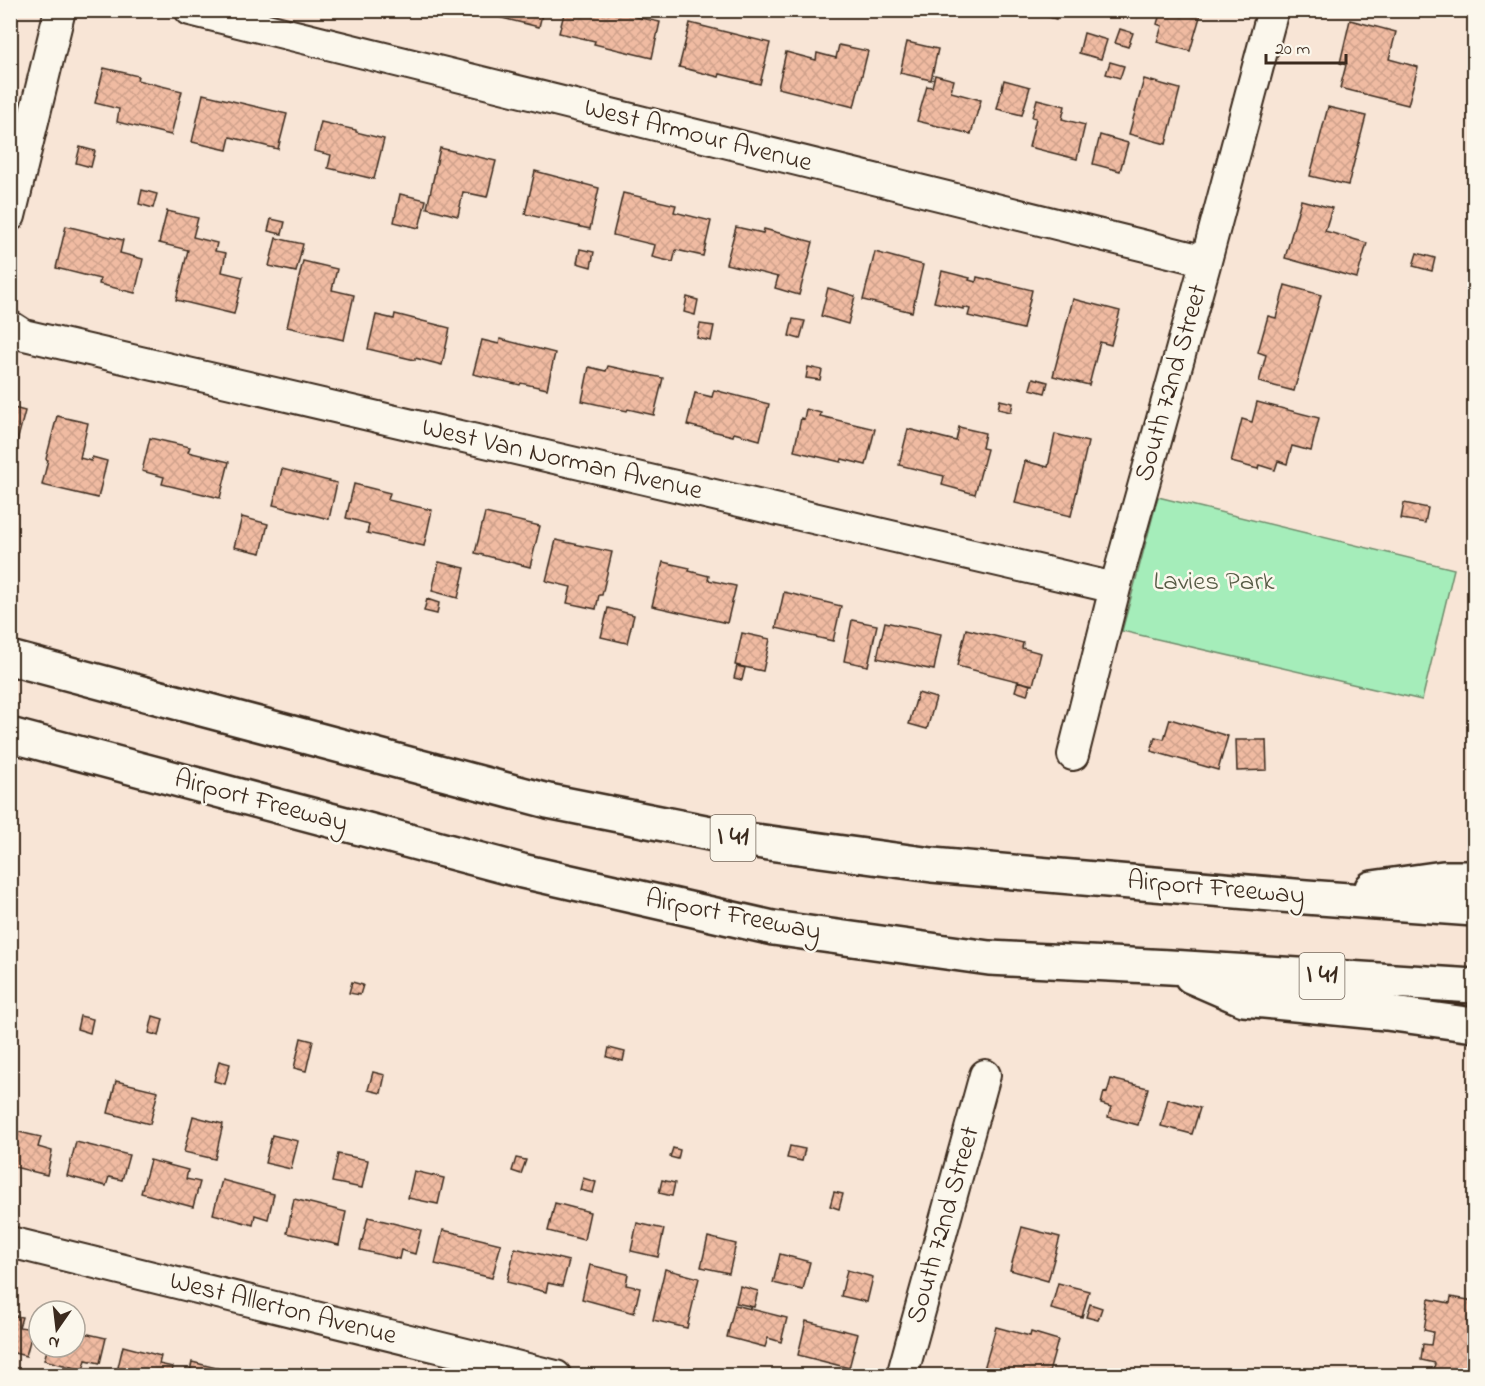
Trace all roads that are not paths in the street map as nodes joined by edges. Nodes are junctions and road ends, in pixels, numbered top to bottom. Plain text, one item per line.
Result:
1 (60, 10) edge
2 (190, 10) edge
3 (1273, 10) edge
4 (10, 216) edge
5 (1206, 261) junction
6 (10, 326) edge
7 (1115, 588) junction
8 (10, 658) edge
9 (10, 735) edge
10 (1073, 755) dead end
11 (1474, 878) edge
12 (1306, 897) junction
13 (1474, 909) edge
14 (1170, 967) junction
15 (1474, 986) edge
16 (1474, 1025) edge
17 (985, 1075) dead end
18 (10, 1242) edge
19 (556, 1376) edge
20 (902, 1376) edge

1 - 4 street
2 - 5 street, West Armour Avenue
3 - 5 street, South 72nd Street
5 - 7 street, South 72nd Street
6 - 7 street, West Van Norman Avenue
7 - 10 street, South 72nd Street
8 - 12 highway, Airport Freeway / I 41
9 - 14 highway, Airport Freeway / I 41
11 - 12 highway
12 - 13 highway, Airport Freeway / I 41
14 - 15 highway, Airport Freeway / I 41
14 - 16 highway
17 - 20 street, South 72nd Street
18 - 19 street, West Allerton Avenue

